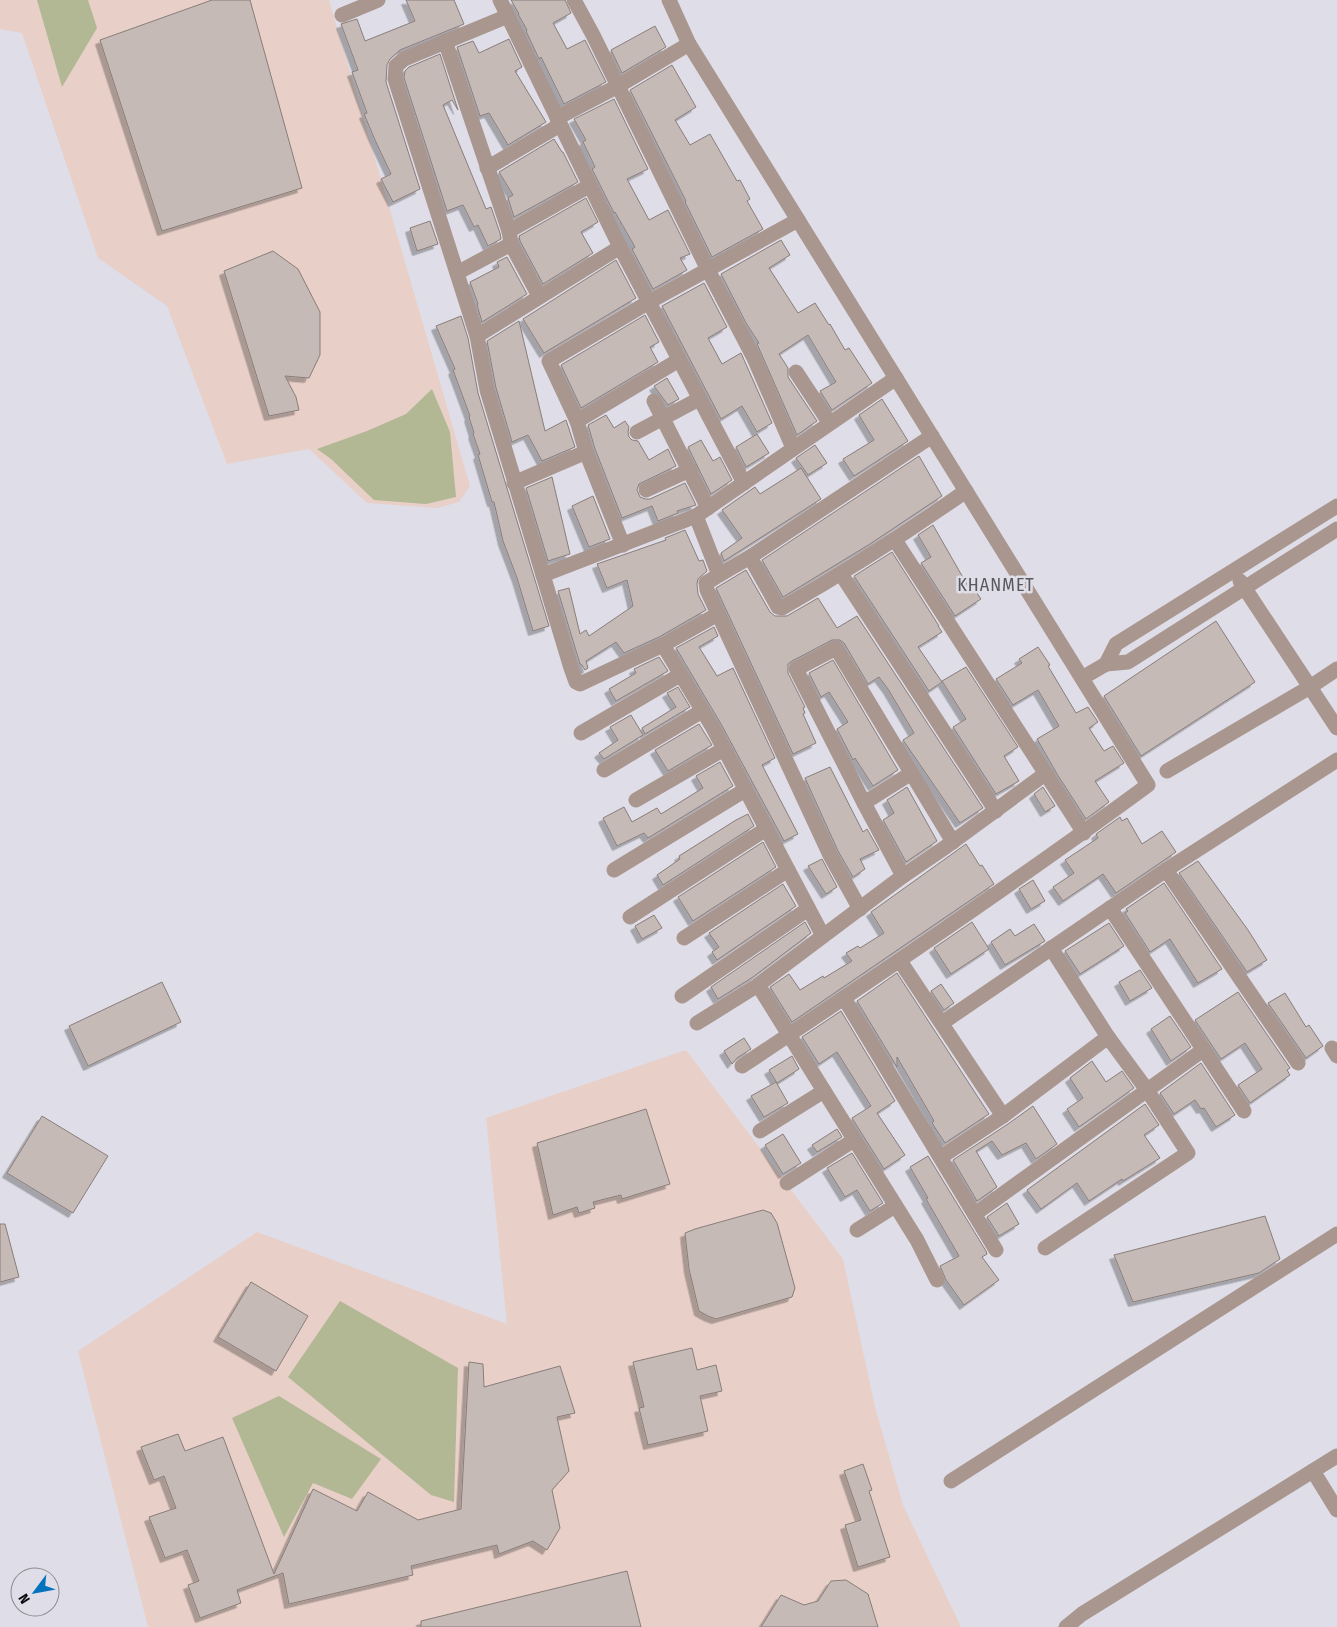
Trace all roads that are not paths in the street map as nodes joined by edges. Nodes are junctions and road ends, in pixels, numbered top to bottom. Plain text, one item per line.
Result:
1 (378, 0) edge
2 (500, 0) edge
3 (574, 0) edge
4 (669, 0) edge
5 (342, 14) dead end
6 (508, 16) junction
7 (444, 41) junction
8 (689, 44) junction
9 (618, 86) junction
10 (558, 121) junction
11 (488, 168) junction
12 (589, 186) junction
13 (798, 220) junction
14 (510, 238) junction
15 (620, 247) junction
16 (708, 270) junction
17 (457, 273) junction
18 (539, 296) junction
19 (649, 302) junction
20 (477, 336) junction
21 (679, 360) junction
22 (796, 372) dead end
23 (896, 378) junction
24 (699, 399) junction
25 (654, 401) dead end
26 (663, 419) junction
27 (577, 420) junction
28 (829, 422) junction
29 (637, 432) dead end
30 (932, 436) junction
31 (793, 448) junction
32 (586, 452) junction
33 (690, 470) junction
34 (514, 483) junction
35 (744, 483) junction
36 (646, 490) dead end
37 (966, 492) junction
38 (1337, 506) edge
39 (702, 512) junction
40 (1337, 529) edge
41 (895, 540) junction
42 (623, 546) junction
43 (750, 557) junction
44 (1234, 571) junction
45 (719, 574) junction
46 (841, 574) junction
47 (544, 575) junction
48 (1245, 588) junction
49 (718, 614) junction
50 (663, 645) junction
51 (1106, 664) junction
52 (1337, 669) edge
53 (680, 675) junction
54 (1082, 678) junction
55 (1310, 687) junction
56 (702, 711) junction
57 (1337, 728) edge
58 (581, 733) dead end
59 (724, 749) junction
60 (1337, 760) edge
61 (604, 770) dead end
62 (1167, 771) dead end
63 (910, 774) junction
64 (1045, 774) junction
65 (745, 790) junction
66 (636, 800) dead end
67 (864, 803) junction
68 (996, 811) junction
69 (766, 829) junction
70 (1084, 832) junction
71 (953, 842) junction
72 (614, 870) dead end
73 (788, 870) junction
74 (1166, 870) junction
75 (904, 876) junction
76 (1110, 908) junction
77 (808, 909) junction
78 (860, 909) junction
79 (630, 917) dead end
80 (823, 936) junction
81 (684, 938) dead end
82 (1052, 948) junction
83 (900, 961) junction
84 (758, 985) junction
85 (682, 996) dead end
86 (844, 998) junction
87 (698, 1023) dead end
88 (942, 1023) junction
89 (789, 1034) junction
90 (1108, 1037) junction
91 (1203, 1050) junction
92 (1298, 1063) dead end
93 (742, 1066) dead end
94 (1147, 1090) junction
95 (824, 1091) junction
96 (1244, 1111) dead end
97 (1003, 1116) junction
98 (760, 1131) dead end
99 (854, 1140) junction
100 (941, 1158) junction
101 (787, 1183) dead end
102 (895, 1206) junction
103 (975, 1214) junction
104 (857, 1230) dead end
105 (1337, 1234) edge
106 (1045, 1248) dead end
107 (996, 1250) dead end
108 (937, 1280) dead end
109 (1335, 1462) edge
110 (1313, 1471) junction
111 (950, 1482) dead end
112 (1337, 1510) edge
113 (1066, 1627) edge

1 - 5 street
2 - 6 street
3 - 9 street
4 - 8 street
6 - 7 street
6 - 10 street
7 - 11 street
7 - 17 street
8 - 9 street
8 - 13 street
9 - 10 street
9 - 16 street
10 - 11 street
10 - 12 street
11 - 14 street
12 - 14 street
12 - 15 street
13 - 16 street
13 - 23 street
14 - 17 street
14 - 18 street
15 - 18 street
15 - 19 street
16 - 19 street
16 - 31 street
17 - 20 street
18 - 20 street
19 - 21 street
19 - 27 street
20 - 34 street
21 - 24 street
21 - 27 street
22 - 28 street
23 - 28 street
23 - 30 street
24 - 26 street
24 - 35 street
25 - 26 street
26 - 29 street
26 - 33 street
27 - 32 street
28 - 31 street
30 - 37 street
30 - 43 street
31 - 35 street
32 - 34 street
32 - 42 street
33 - 36 street
33 - 39 street
34 - 47 street
35 - 39 street
37 - 41 street
37 - 54 street
38 - 44 street
39 - 42 street
39 - 45 street
40 - 48 street
41 - 46 street
41 - 64 street
42 - 47 street
43 - 45 street
43 - 46 street
44 - 48 street
44 - 51 street
45 - 49 street
46 - 68 street
47 - 50 street
48 - 51 street
48 - 55 street
49 - 50 street
49 - 78 street
50 - 53 street
51 - 54 street
52 - 55 street
53 - 56 street
53 - 58 street
54 - 70 street
55 - 57 street
55 - 62 street
56 - 59 street
56 - 61 street
59 - 65 street
59 - 66 street
60 - 74 street
63 - 67 street
63 - 67 street
63 - 71 street
64 - 68 street
64 - 70 street
65 - 69 street
65 - 72 street
67 - 75 street
68 - 71 street
69 - 73 street
69 - 79 street
70 - 83 street
71 - 75 street
73 - 77 street
73 - 81 street
74 - 76 street
74 - 92 street
75 - 78 street
76 - 82 street
76 - 91 street
77 - 80 street
77 - 85 street
78 - 80 street
80 - 84 street
82 - 88 street
82 - 90 street
83 - 86 street
83 - 88 street
84 - 87 street
84 - 89 street
86 - 89 street
86 - 100 street
88 - 97 street
89 - 93 street
89 - 95 street
90 - 94 street
90 - 97 street
91 - 94 street
91 - 96 street
94 - 103 street
94 - 106 street
95 - 98 street
95 - 99 street
97 - 100 street
99 - 101 street
99 - 102 street
100 - 103 street
102 - 104 street
102 - 108 street
103 - 107 street
105 - 111 street
109 - 110 street
110 - 112 street
110 - 113 street

